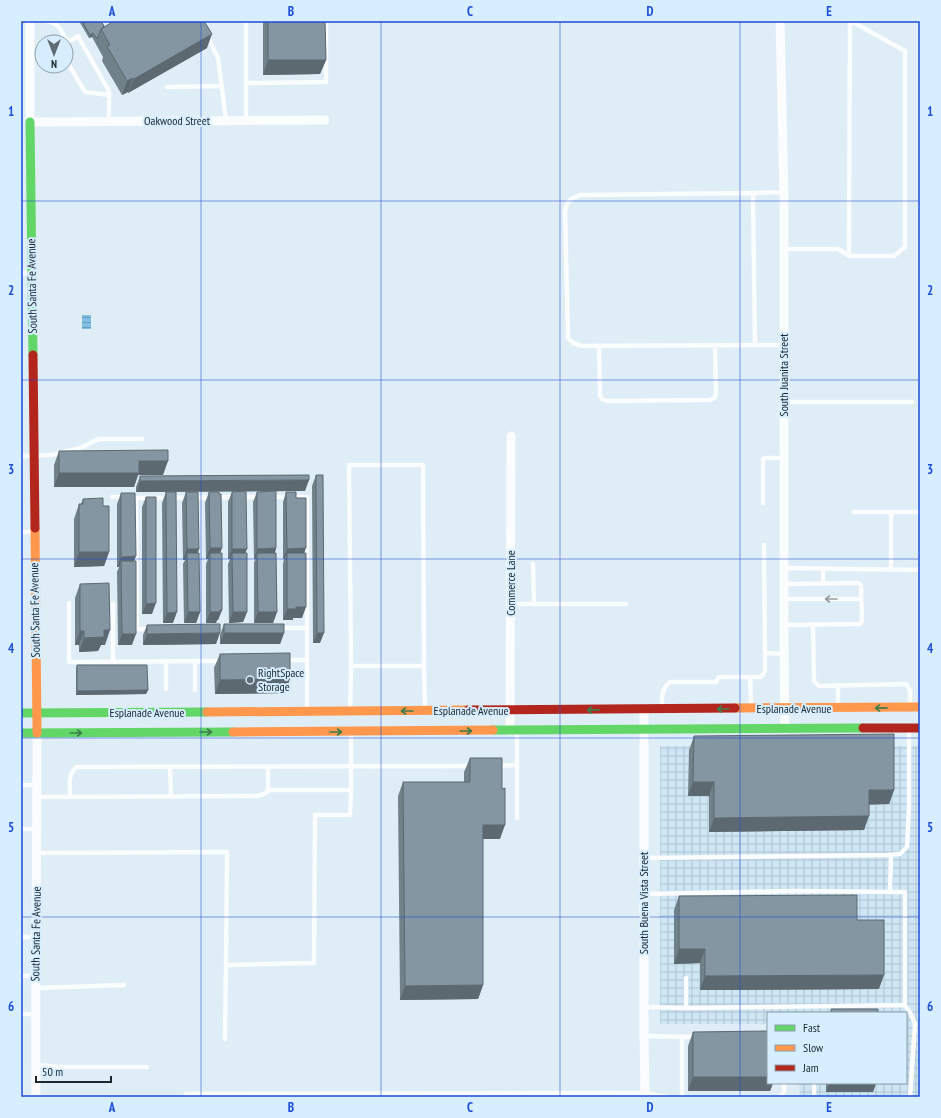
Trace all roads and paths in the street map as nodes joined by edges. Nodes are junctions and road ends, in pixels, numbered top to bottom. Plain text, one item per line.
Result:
1 (30, 21) edge
2 (45, 21) edge
3 (246, 21) edge
4 (326, 21) edge
5 (780, 21) edge
6 (851, 21) edge
7 (203, 27) edge
8 (62, 34) edge
9 (74, 38) edge
10 (74, 73) edge
11 (246, 83) junction
12 (221, 86) junction
13 (167, 87) dead end
14 (109, 95) junction
15 (226, 120) junction
16 (246, 120) junction
17 (325, 120) dead end
18 (109, 121) junction
19 (30, 122) junction
20 (21, 149) edge
21 (31, 149) junction
22 (784, 192) junction
23 (753, 193) junction
24 (784, 249) junction
25 (849, 256) junction
26 (21, 273) edge
27 (32, 273) junction
28 (715, 345) junction
29 (755, 345) junction
30 (784, 345) junction
31 (599, 346) junction
32 (784, 402) junction
33 (912, 402) dead end
34 (511, 436) dead end
35 (142, 439) dead end
36 (21, 456) edge
37 (34, 456) junction
38 (784, 458) junction
39 (112, 497) dead end
40 (136, 498) junction
41 (763, 503) dead end
42 (854, 512) dead end
43 (891, 512) junction
44 (920, 512) edge
45 (21, 532) edge
46 (35, 532) junction
47 (764, 545) dead end
48 (533, 564) dead end
49 (784, 568) junction
50 (823, 569) junction
51 (891, 569) junction
52 (920, 570) edge
53 (823, 583) junction
54 (784, 584) junction
55 (784, 599) junction
56 (861, 599) junction
57 (69, 603) dead end
58 (113, 604) dead end
59 (511, 604) junction
60 (534, 604) junction
61 (626, 604) dead end
62 (813, 624) junction
63 (784, 625) junction
64 (276, 628) edge
65 (307, 628) junction
66 (160, 629) edge
67 (765, 653) junction
68 (784, 654) junction
69 (278, 660) edge
70 (307, 660) junction
71 (166, 661) junction
72 (195, 661) junction
73 (225, 661) edge
74 (113, 662) junction
75 (351, 666) junction
76 (424, 666) junction
77 (750, 677) junction
78 (838, 685) junction
79 (166, 689) dead end
80 (195, 690) dead end
81 (838, 708) junction
82 (915, 708) edge
83 (644, 709) junction
84 (662, 709) junction
85 (751, 709) junction
86 (784, 709) junction
87 (425, 711) junction
88 (510, 711) junction
89 (307, 712) junction
90 (21, 713) edge
91 (37, 713) junction
92 (351, 721) junction
93 (242, 722) junction
94 (909, 728) junction
95 (920, 728) edge
96 (785, 729) junction
97 (644, 730) junction
98 (513, 731) junction
99 (21, 733) edge
100 (37, 733) junction
101 (351, 766) junction
102 (477, 766) edge
103 (493, 766) edge
104 (517, 766) junction
105 (170, 767) junction
106 (268, 767) junction
107 (21, 785) edge
108 (37, 785) junction
109 (351, 790) junction
110 (268, 792) junction
111 (171, 796) junction
112 (37, 797) junction
113 (70, 797) junction
114 (517, 818) dead end
115 (21, 829) edge
116 (37, 829) junction
117 (37, 853) junction
118 (891, 855) junction
119 (644, 858) junction
120 (890, 892) junction
121 (644, 894) junction
122 (21, 937) edge
123 (36, 937) junction
124 (226, 965) junction
125 (21, 976) edge
126 (36, 976) junction
127 (686, 978) dead end
128 (124, 985) dead end
129 (36, 988) junction
130 (905, 1005) junction
131 (815, 1006) junction
132 (644, 1007) junction
133 (686, 1008) junction
134 (815, 1012) edge
135 (21, 1014) edge
136 (35, 1014) junction
137 (644, 1036) junction
138 (682, 1037) junction
139 (698, 1037) edge
140 (225, 1038) dead end
141 (36, 1065) junction
142 (147, 1067) dead end
143 (784, 1084) edge
144 (814, 1084) edge
145 (645, 1095) edge
146 (36, 1097) edge
147 (186, 1097) edge
148 (667, 1097) edge
149 (682, 1097) edge
150 (779, 1097) edge
151 (814, 1097) edge
152 (910, 1097) edge

1 - 19 street
2 - 8 lane
3 - 11 lane
4 - 11 lane
5 - 22 street, South Juanita Street
6 - 25 lane
6 - 25 lane
7 - 12 lane
9 - 14 lane
10 - 14 lane
11 - 16 lane
12 - 13 lane
12 - 15 lane
14 - 18 lane
15 - 16 street, Oakwood Street
15 - 18 street, Oakwood Street
16 - 17 street, Oakwood Street
18 - 19 street, Oakwood Street
19 - 21 main road, South Santa Fe Avenue
20 - 21 street
21 - 27 main road, South Santa Fe Avenue
22 - 23 lane
22 - 24 street, South Juanita Street
23 - 29 lane
23 - 31 lane
24 - 25 lane
24 - 30 street, South Juanita Street
26 - 27 lane
27 - 37 main road, South Santa Fe Avenue
28 - 29 lane
28 - 31 lane
28 - 31 lane
29 - 30 lane
30 - 32 street, South Juanita Street
32 - 33 lane
32 - 38 street, South Juanita Street
34 - 59 street, Commerce Lane
35 - 37 lane
36 - 37 lane
37 - 46 main road, South Santa Fe Avenue
38 - 41 lane
38 - 49 street, South Juanita Street
39 - 40 lane
40 - 65 lane
40 - 66 lane
42 - 43 lane
43 - 44 lane
43 - 51 lane
45 - 46 lane
46 - 91 main road, South Santa Fe Avenue
47 - 67 lane
48 - 60 lane
49 - 50 lane
49 - 54 street, South Juanita Street
50 - 51 lane
50 - 53 lane
51 - 52 lane
53 - 54 lane
53 - 56 lane
54 - 55 street, South Juanita Street
56 -> 55 lane
55 - 63 street, South Juanita Street
56 - 62 lane
57 - 74 lane
58 - 74 lane
59 - 60 lane
59 - 88 street, Commerce Lane
60 - 61 lane
62 - 63 lane
62 - 78 lane
63 - 68 street, South Juanita Street
64 - 65 lane
65 - 70 lane
67 - 68 lane
67 - 77 lane
68 - 86 street, South Juanita Street
69 - 70 lane
70 - 89 lane
71 - 72 lane
71 - 74 lane
71 - 79 lane
72 - 73 lane
72 - 80 lane
75 - 76 lane
75 - 76 lane
75 - 92 lane
76 - 87 lane
77 - 84 lane
77 - 85 lane
78 - 81 lane
78 - 82 lane
82 -> 81 main road, Esplanade Avenue
81 - 86 main road, Esplanade Avenue
83 - 84 main road, Esplanade Avenue
83 -> 88 main road, Esplanade Avenue
83 - 97 street, South Buena Vista Street
85 -> 84 main road, Esplanade Avenue
85 - 86 main road, Esplanade Avenue
86 - 96 street, South Juanita Street
87 - 88 main road, Esplanade Avenue
87 -> 92 main road, Esplanade Avenue
88 - 98 street, Commerce Lane
89 - 92 main road, Esplanade Avenue
89 - 93 main road, Esplanade Avenue
90 - 91 main road, Esplanade Avenue
91 - 93 main road, Esplanade Avenue
91 - 100 main road, South Santa Fe Avenue
93 -> 92 main road, Esplanade Avenue
92 -> 98 main road, Esplanade Avenue
92 - 101 lane
100 -> 93 main road, Esplanade Avenue
94 - 95 main road, Esplanade Avenue
94 - 96 main road, Esplanade Avenue
94 - 118 lane
96 - 97 main road, Esplanade Avenue
97 - 98 main road, Esplanade Avenue
97 - 119 street, South Buena Vista Street
98 - 104 lane
99 - 100 main road, Esplanade Avenue
100 - 108 street, South Santa Fe Avenue
101 - 102 lane
101 - 106 lane
101 - 109 lane
103 - 104 lane
104 - 114 lane
105 - 106 lane
105 - 111 lane
105 - 113 lane
106 - 110 lane
107 - 108 lane
108 - 112 street, South Santa Fe Avenue
109 - 110 lane
109 - 124 lane
110 - 111 lane
111 - 113 lane
112 - 113 lane
112 - 116 street, South Santa Fe Avenue
115 - 116 lane
116 - 117 street, South Santa Fe Avenue
117 - 123 street, South Santa Fe Avenue
117 - 124 lane
118 - 119 lane
118 - 120 lane
119 - 121 street, South Buena Vista Street
120 - 121 lane
120 - 130 lane
121 - 132 street, South Buena Vista Street
122 - 123 lane
123 - 126 street, South Santa Fe Avenue
124 - 140 lane
125 - 126 lane
126 - 129 street, South Santa Fe Avenue
127 - 133 lane
128 - 129 lane
129 - 136 street, South Santa Fe Avenue
130 - 131 lane
130 - 152 lane
131 - 133 lane
131 - 134 lane
132 - 133 lane
132 - 137 street, South Buena Vista Street
135 - 136 lane
136 - 141 street, South Santa Fe Avenue
137 - 138 lane
137 - 145 street, South Buena Vista Street
138 - 139 lane
138 - 149 lane
141 - 142 lane
141 - 146 street, South Santa Fe Avenue
143 - 150 lane
144 - 151 lane
145 - 147 lane
145 - 148 lane

